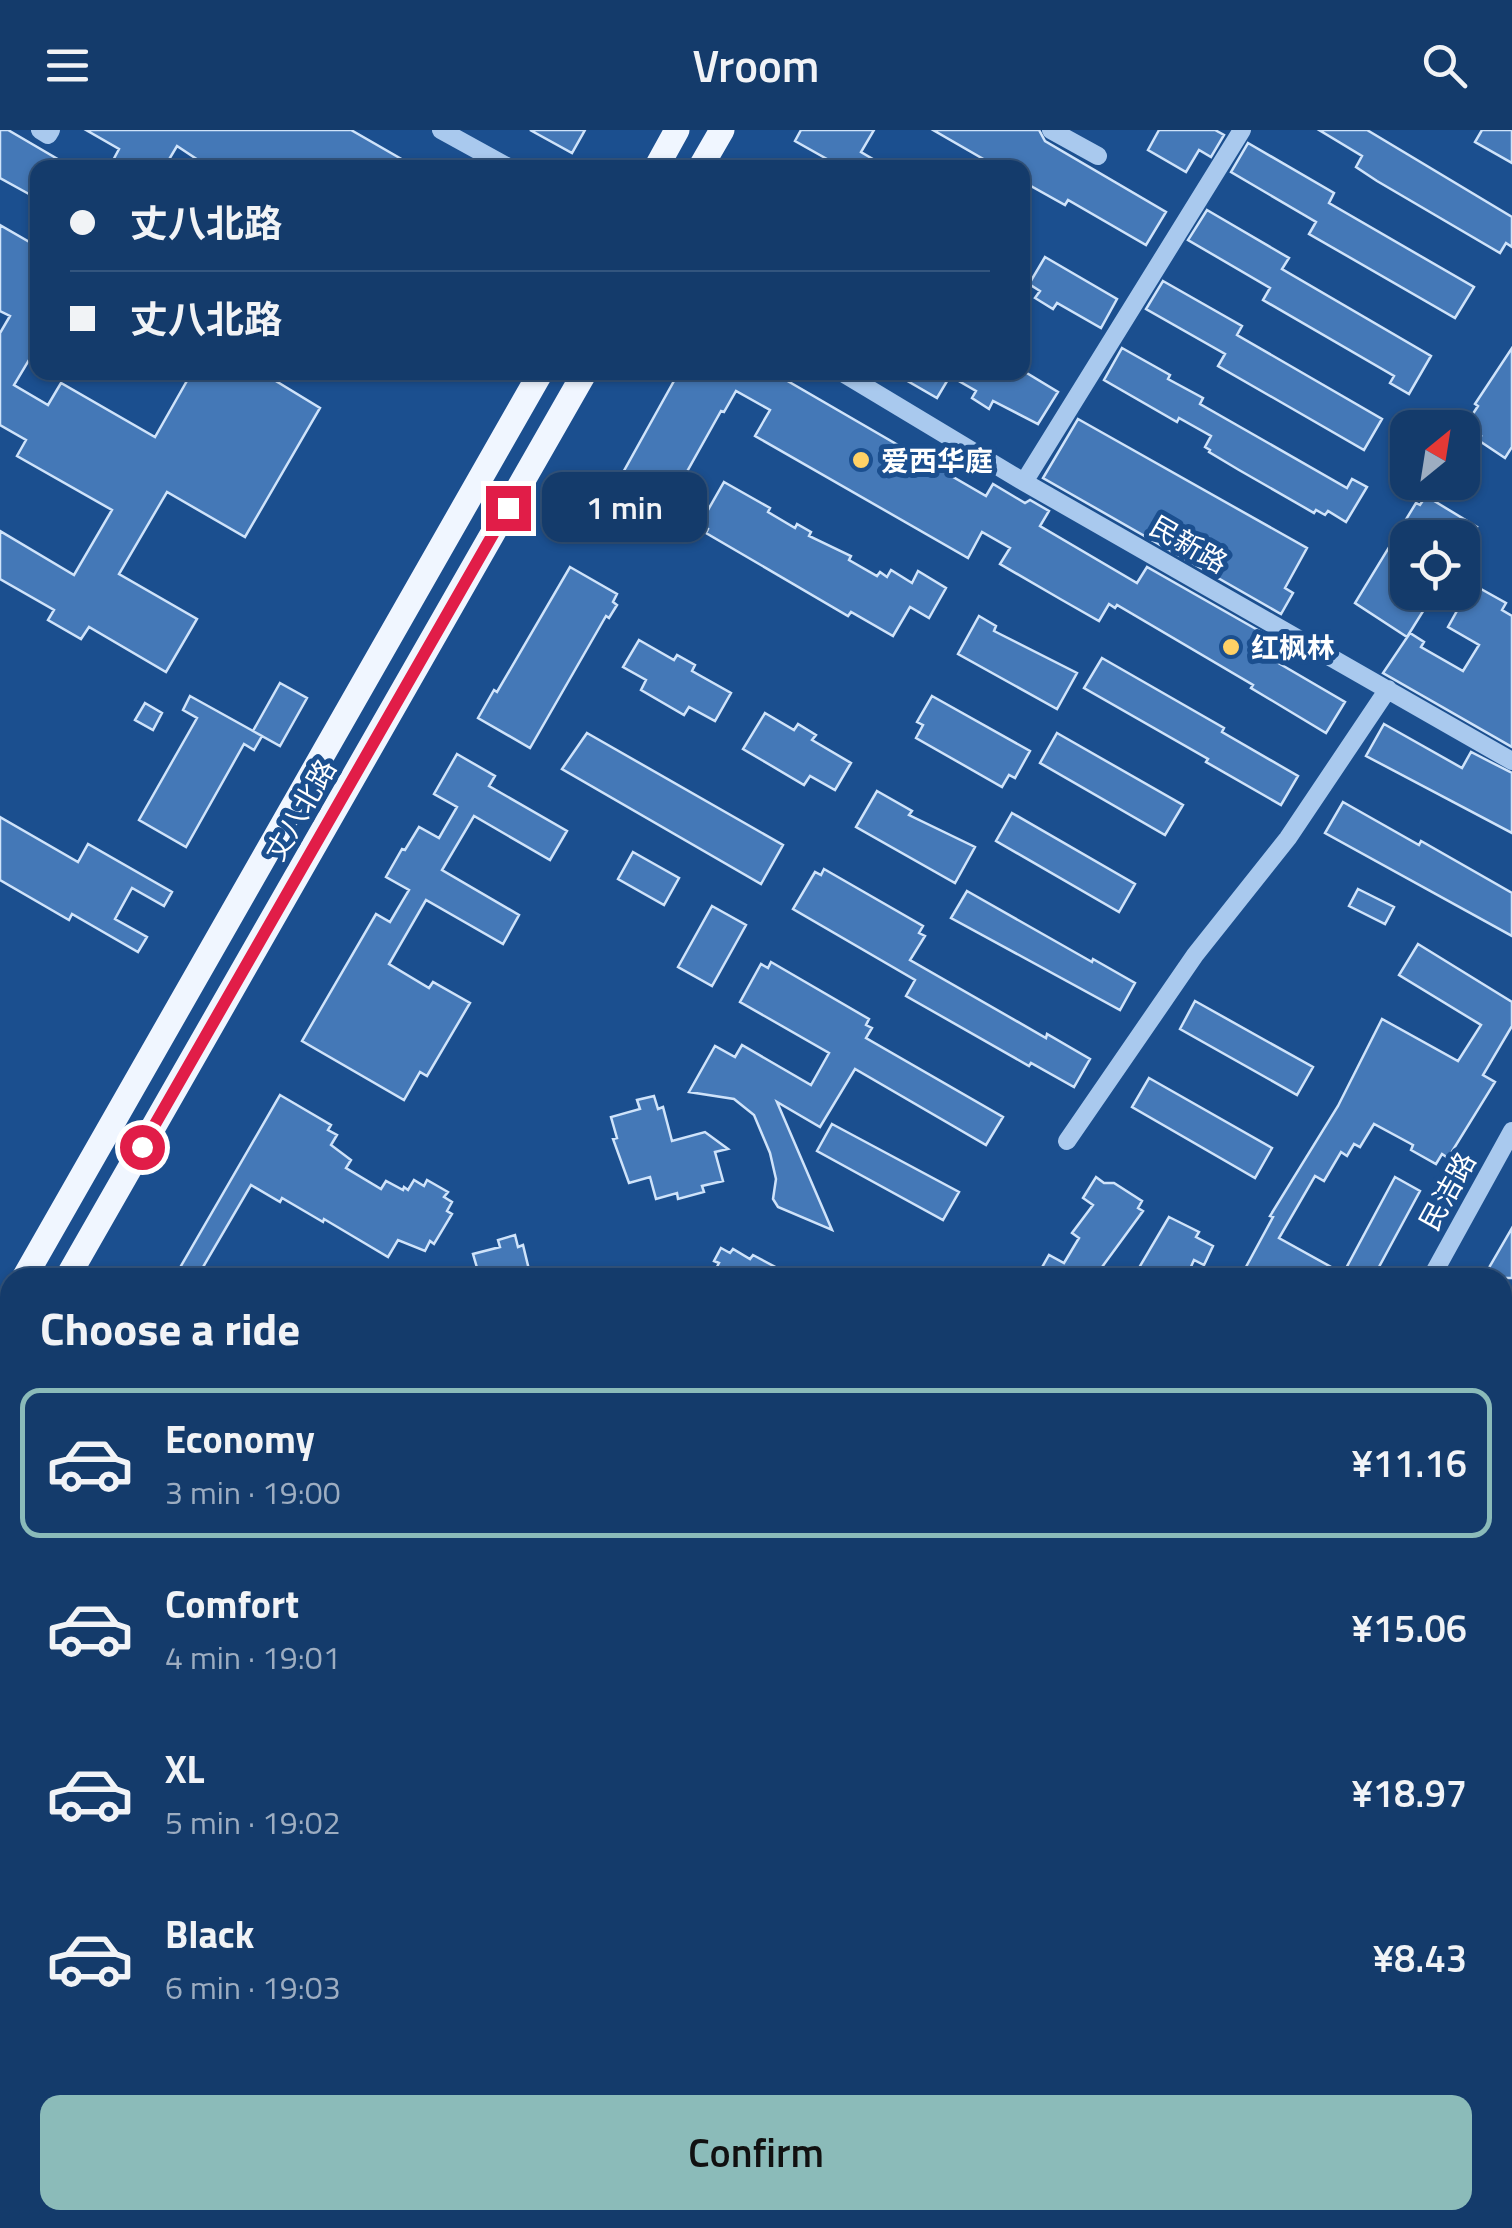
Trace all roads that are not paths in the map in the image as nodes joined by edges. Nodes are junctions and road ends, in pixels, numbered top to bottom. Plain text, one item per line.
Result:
1 (40, 130) edge
2 (50, 130) edge
3 (441, 130) edge
4 (677, 130) edge
5 (722, 130) edge
6 (1051, 130) edge
7 (1242, 130) edge
8 (1098, 156) dead end
9 (495, 160) edge
10 (660, 160) edge
11 (705, 160) edge
12 (537, 380) edge
13 (580, 380) edge
14 (855, 380) edge
15 (1024, 482) junction
16 (1388, 690) junction
17 (1512, 761) edge
18 (1512, 1131) edge
19 (1067, 1141) dead end
20 (30, 1268) edge
21 (73, 1268) edge
22 (1436, 1268) edge

1 - 2 street
3 - 9 street
4 - 10 main road
5 - 11 main road
6 - 8 street
7 - 15 street
12 - 20 main road, 丈八北路
13 - 21 main road, 丈八北路
14 - 15 street, 民新路
15 - 16 street, 民新路
16 - 17 street, 民新路
16 - 19 street
18 - 22 street, 民洁路

